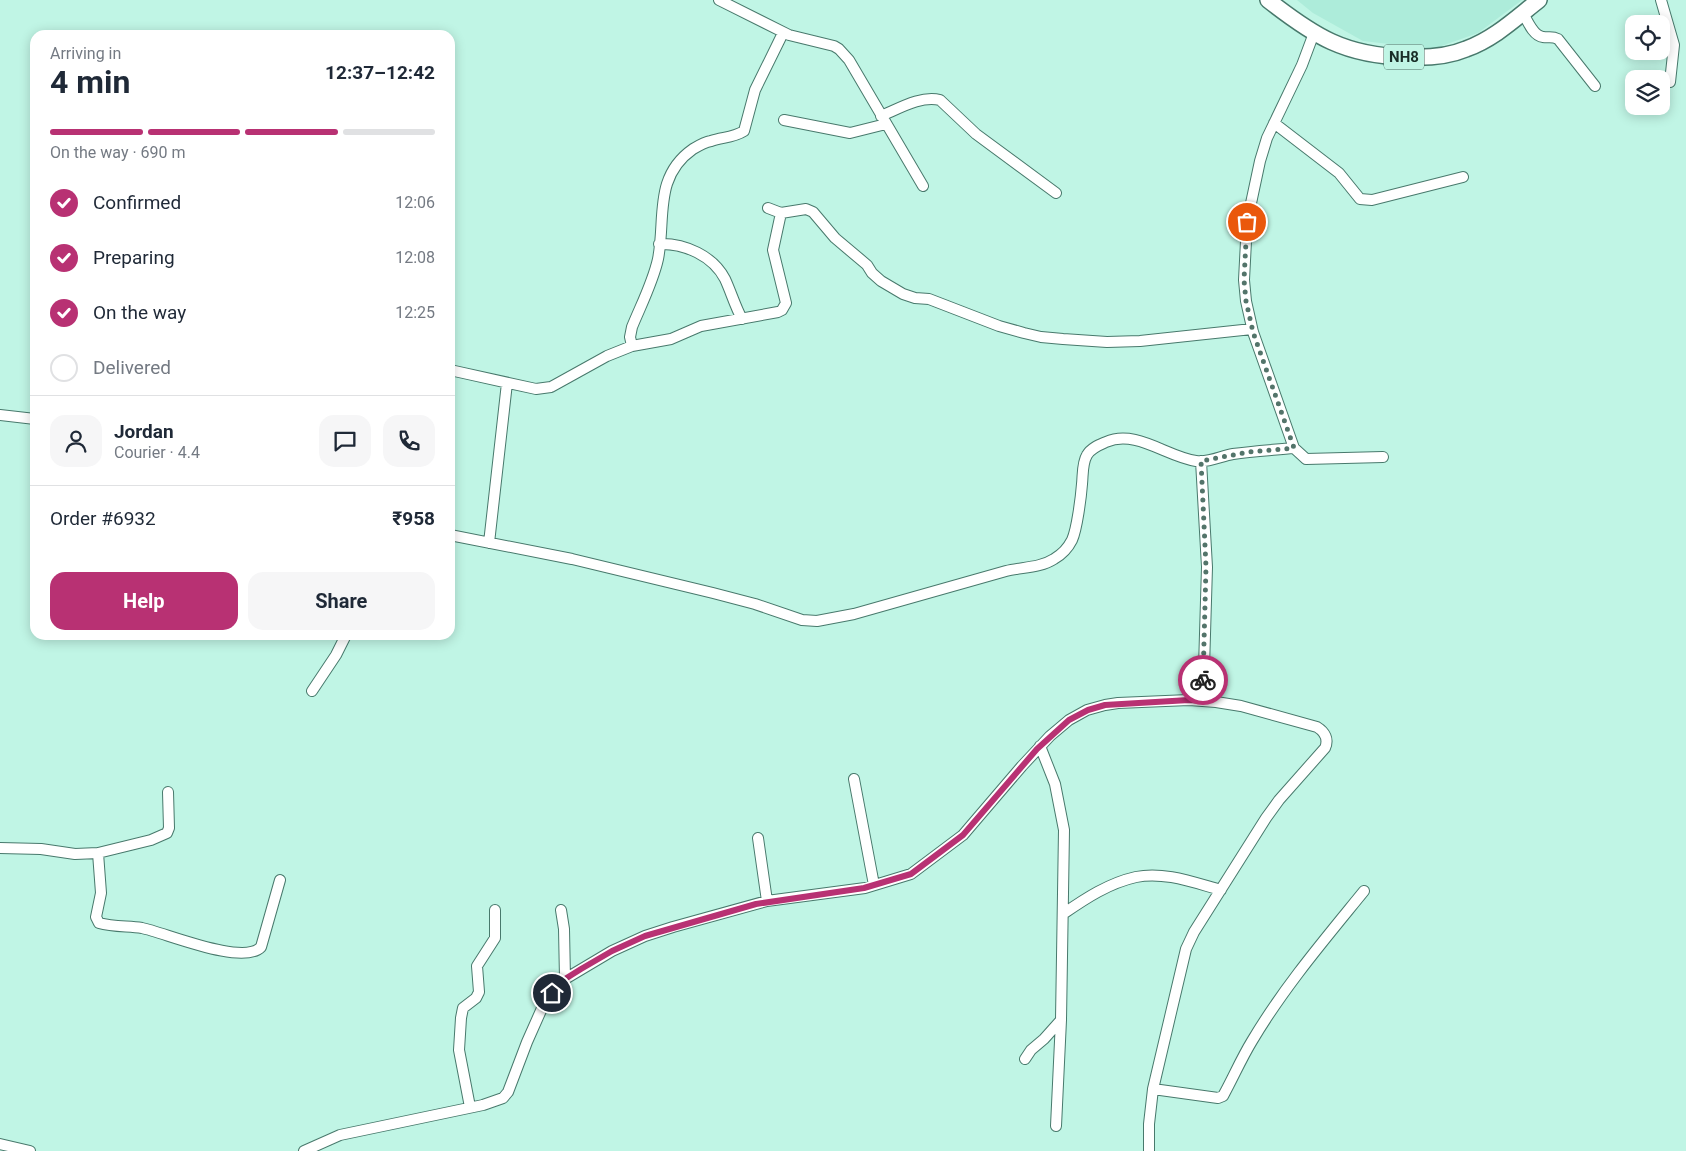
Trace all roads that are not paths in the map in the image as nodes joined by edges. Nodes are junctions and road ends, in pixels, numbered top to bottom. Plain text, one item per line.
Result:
1 (719, 0) edge
2 (1268, 0) edge
3 (1539, 0) edge
4 (1661, 0) edge
5 (1523, 13) junction
6 (783, 33) junction
7 (1314, 33) junction
8 (1670, 82) dead end
9 (1595, 86) dead end
10 (784, 120) dead end
11 (883, 120) junction
12 (1274, 123) junction
13 (1463, 177) dead end
14 (924, 186) dead end
15 (1056, 193) dead end
16 (768, 208) dead end
17 (781, 214) junction
18 (659, 244) junction
19 (742, 319) junction
20 (1252, 329) junction
21 (632, 346) junction
22 (455, 371) edge
23 (507, 383) junction
24 (0, 415) edge
25 (30, 418) edge
26 (1294, 448) junction
27 (1383, 457) dead end
28 (1201, 461) junction
29 (455, 536) edge
30 (489, 543) junction
31 (344, 640) edge
32 (312, 691) dead end
33 (1203, 701) junction
34 (1040, 746) junction
35 (854, 779) dead end
36 (168, 792) dead end
37 (758, 838) dead end
38 (0, 848) edge
39 (98, 853) junction
40 (280, 880) dead end
41 (874, 885) junction
42 (1221, 890) junction
43 (1364, 891) dead end
44 (767, 901) junction
45 (495, 910) dead end
46 (561, 910) dead end
47 (1063, 914) junction
48 (565, 979) junction
49 (1061, 1020) junction
50 (1025, 1059) dead end
51 (1153, 1089) junction
52 (470, 1107) junction
53 (1056, 1126) dead end
54 (0, 1144) edge
55 (30, 1151) edge
56 (304, 1151) edge
57 (1149, 1151) edge

1 - 6 street
2 - 7 highway, NH8
3 - 5 highway, NH8
4 - 8 street
5 - 7 highway, NH8
5 - 9 street
6 - 11 street
6 - 18 street
7 - 12 street
10 - 11 street
11 - 14 street
11 - 15 street
12 - 13 street
12 - 20 street
16 - 17 street
17 - 19 street
17 - 20 street
18 - 19 street
18 - 21 street
19 - 21 street
20 - 26 street
21 - 23 street
22 - 23 street
23 - 30 street
24 - 25 street
26 - 27 street
26 - 28 street
28 - 30 street
28 - 33 street
29 - 30 street
31 - 32 street
33 - 34 street
33 - 42 street
34 - 41 street
34 - 47 street
35 - 41 street
36 - 39 street
37 - 44 street
38 - 39 street
39 - 40 street
41 - 44 street
42 - 47 street
42 - 51 street
43 - 51 street
44 - 48 street
45 - 52 street
46 - 48 street
47 - 49 street
48 - 52 street
49 - 50 street
49 - 53 street
51 - 57 street
52 - 56 street
54 - 55 street

